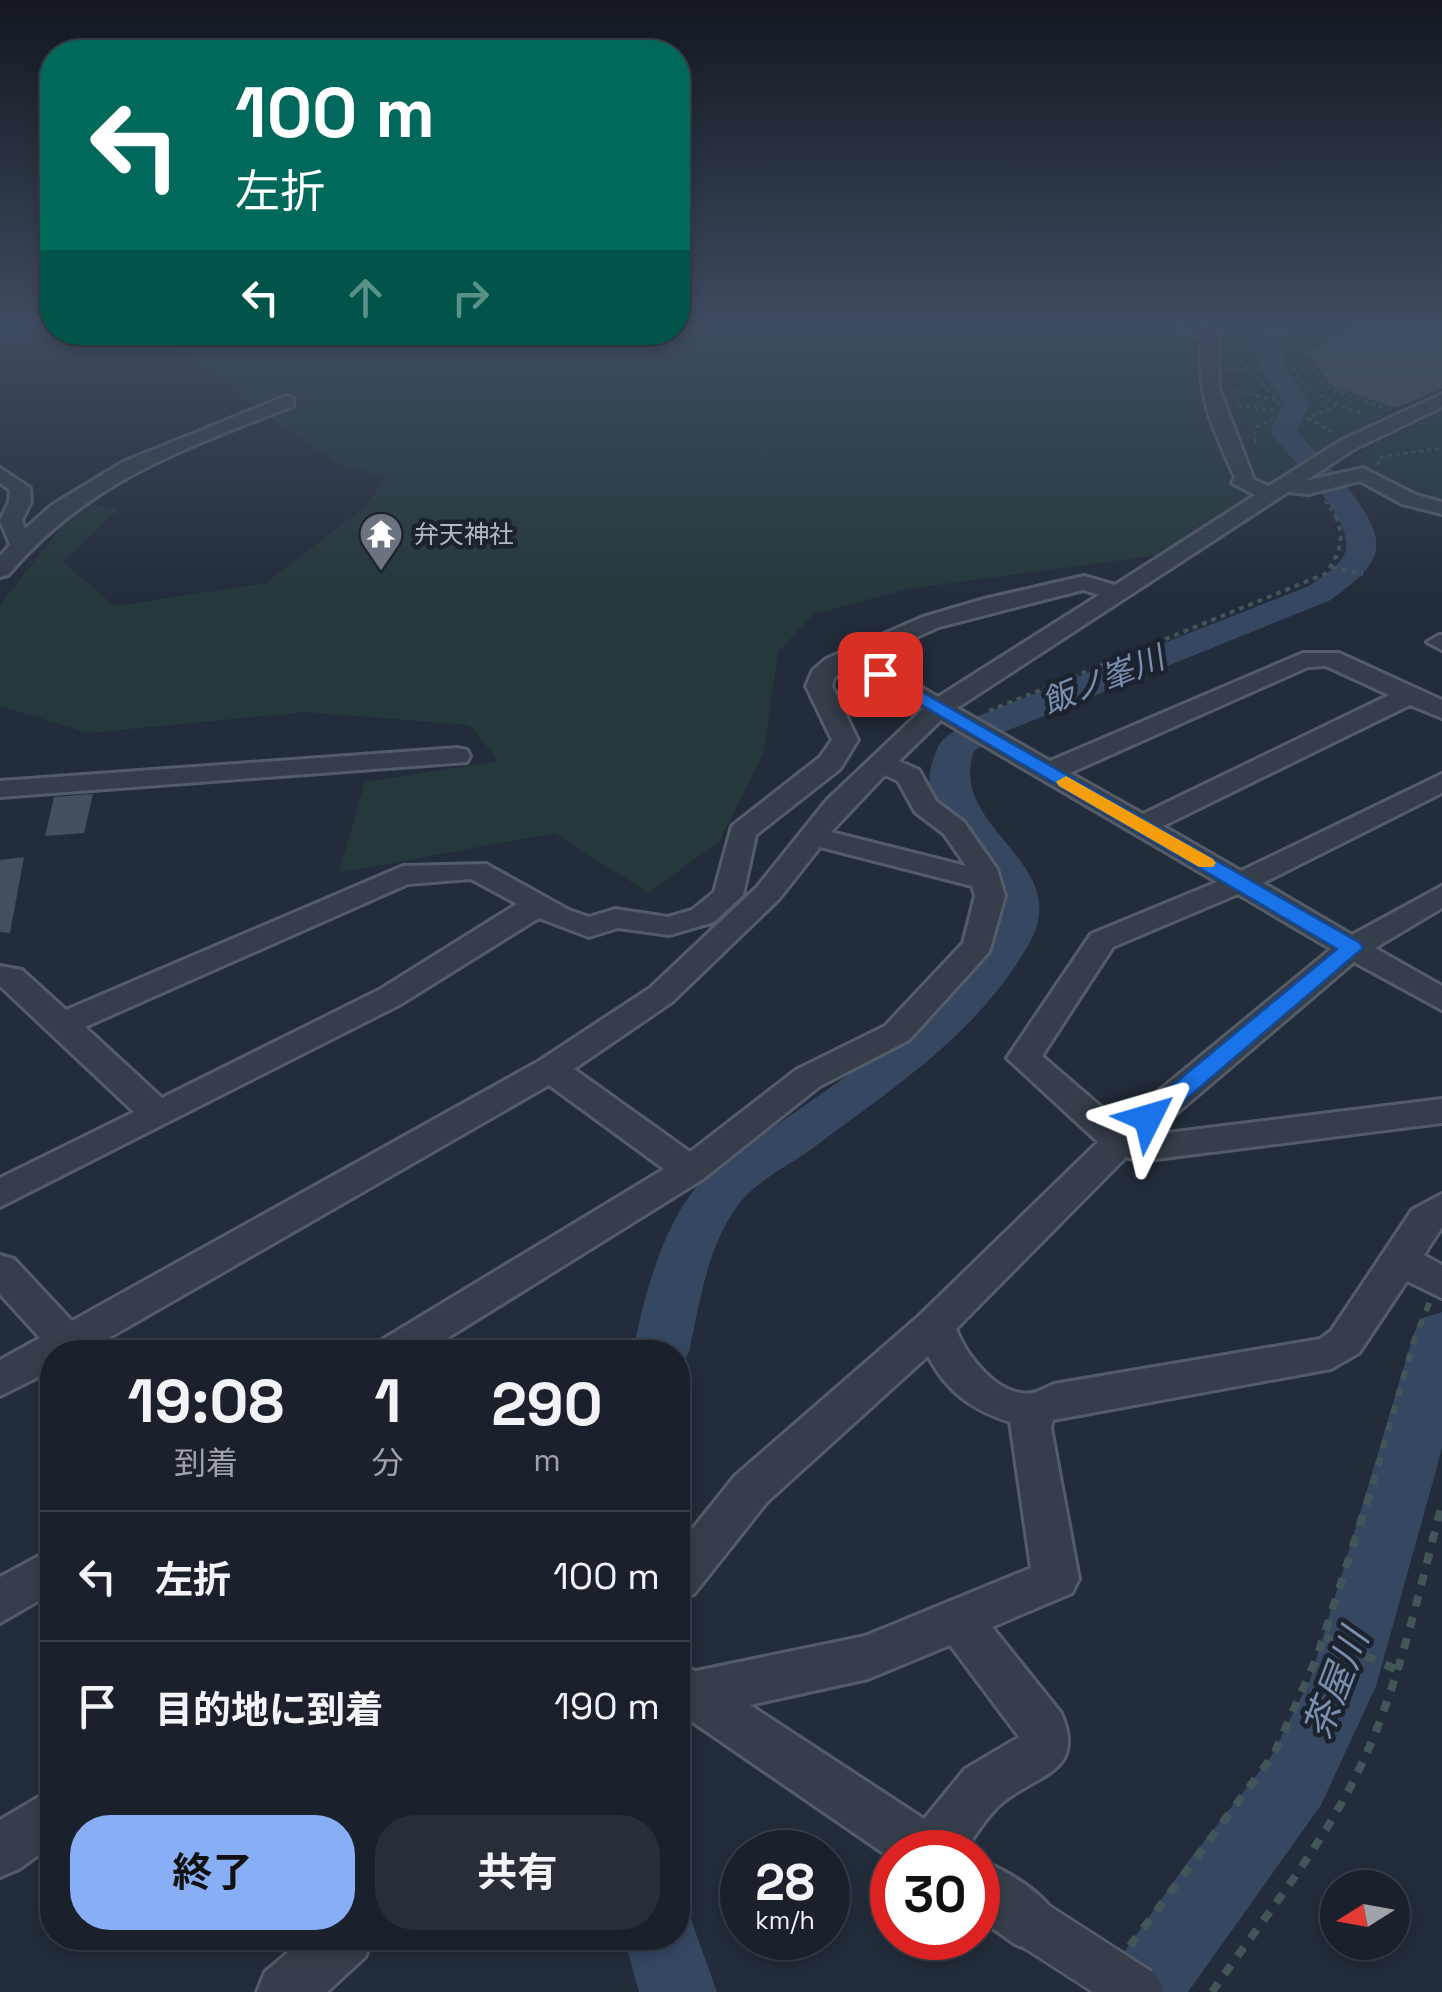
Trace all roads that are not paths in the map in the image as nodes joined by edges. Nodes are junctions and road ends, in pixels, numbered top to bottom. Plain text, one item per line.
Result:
1 (257, 414) edge
2 (1218, 414) edge
3 (1411, 414) edge
4 (0, 474) edge
5 (1277, 489) junction
6 (1442, 508) edge
7 (20, 543) junction
8 (0, 570) edge
9 (1118, 593) junction
10 (851, 656) junction
11 (1410, 695) junction
12 (1442, 710) edge
13 (951, 715) junction
14 (457, 756) dead end
15 (881, 763) junction
16 (1049, 772) junction
17 (1442, 782) edge
18 (0, 789) edge
19 (1142, 826) junction
20 (812, 836) junction
21 (987, 880) junction
22 (1240, 883) junction
23 (1442, 896) edge
24 (539, 904) junction
25 (1352, 948) junction
26 (0, 976) edge
27 (1442, 1000) edge
28 (63, 1024) junction
29 (551, 1069) junction
30 (1442, 1111) edge
31 (158, 1114) junction
32 (1120, 1142) junction
33 (690, 1170) junction
34 (0, 1194) edge
35 (1442, 1208) edge
36 (0, 1268) edge
37 (1427, 1275) edge
38 (934, 1326) junction
39 (70, 1340) edge
40 (89, 1340) edge
41 (414, 1340) edge
42 (40, 1363) edge
43 (0, 1380) edge
44 (1035, 1410) junction
45 (690, 1565) edge
46 (40, 1576) edge
47 (0, 1602) edge
48 (957, 1618) junction
49 (690, 1689) edge
50 (690, 1693) edge
51 (40, 1823) edge
52 (896, 1830) edge
53 (947, 1830) edge
54 (0, 1851) edge
55 (1000, 1901) edge
56 (332, 1950) edge
57 (1124, 1983) edge
58 (285, 1992) edge

1 - 7 street
2 - 5 street
3 - 5 street
4 - 7 street
5 - 6 street
5 - 9 street
7 - 8 street
9 - 10 street
9 - 13 street
10 - 13 street
10 - 24 street
11 - 12 street
11 - 16 street
11 - 19 street
13 - 15 street
13 - 16 street
14 - 18 street
15 - 20 street
15 - 21 street
16 - 19 street
17 - 22 street
19 - 22 street
20 - 21 street
20 - 29 street
21 - 33 street
22 - 25 street
22 - 32 street
23 - 25 street
24 - 28 street
24 - 31 street
25 - 27 street
25 - 32 street
26 - 28 street
28 - 31 street
29 - 33 street
29 - 40 street
30 - 32 street
31 - 34 street
32 - 38 street
33 - 41 street
35 - 37 street
36 - 39 street
37 - 44 street
38 - 44 street
38 - 45 street
42 - 43 street
44 - 48 street
46 - 47 street
48 - 49 street
48 - 53 street
50 - 52 street
51 - 54 street
55 - 57 street, bridge
56 - 58 street

